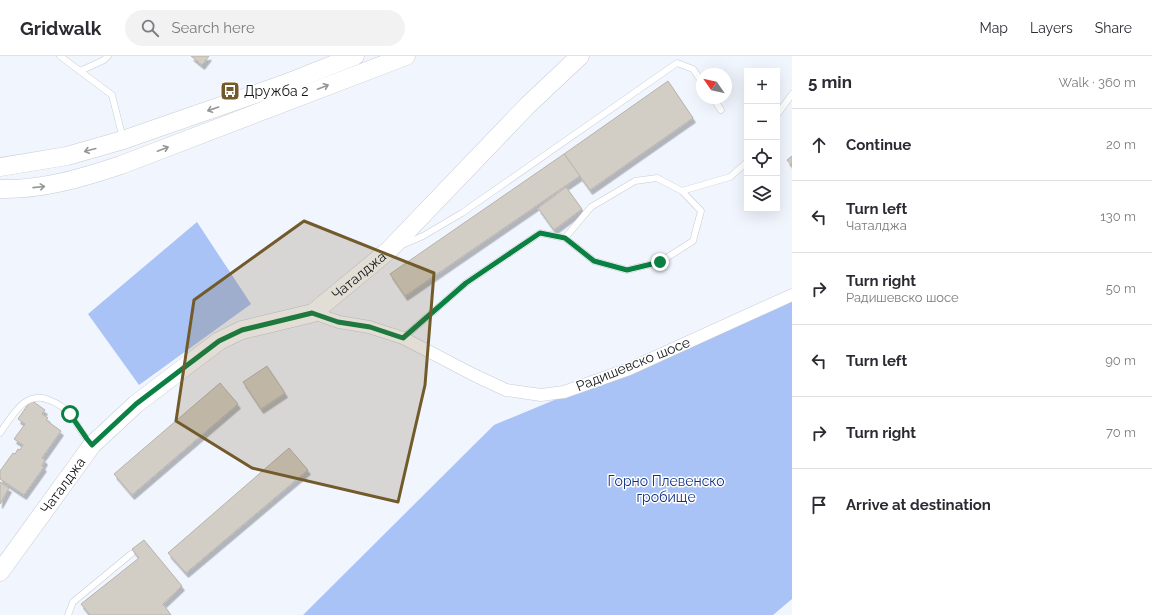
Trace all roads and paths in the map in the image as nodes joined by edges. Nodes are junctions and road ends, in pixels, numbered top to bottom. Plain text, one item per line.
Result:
1 (60, 56) edge
2 (108, 56) edge
3 (355, 56) edge
4 (406, 56) edge
5 (580, 56) edge
6 (80, 71) junction
7 (696, 73) edge
8 (792, 94) edge
9 (717, 104) edge
10 (721, 110) dead end
11 (780, 111) edge
12 (123, 140) junction
13 (744, 165) edge
14 (0, 167) edge
15 (0, 189) edge
16 (682, 191) junction
17 (565, 238) junction
18 (388, 251) junction
19 (792, 295) edge
20 (312, 313) junction
21 (403, 338) junction
22 (0, 433) edge
23 (92, 445) junction
24 (132, 554) dead end
25 (0, 572) edge
26 (68, 615) edge

1 - 6 lane
2 - 6 lane
3 -> 12 street
15 -> 4 street
5 - 18 street, Чаталджа
6 - 12 lane
7 - 18 lane
8 - 11 lane
9 - 10 lane
12 -> 14 street
13 - 16 lane
16 - 17 lane
16 - 17 lane
17 - 21 lane
18 - 20 street, Чаталджа
19 - 21 street, Радишевско шосе
20 - 21 street, Радишевско шосе
20 - 23 street, Чаталджа
22 - 23 lane
23 - 25 street, Чаталджа
24 - 26 lane

